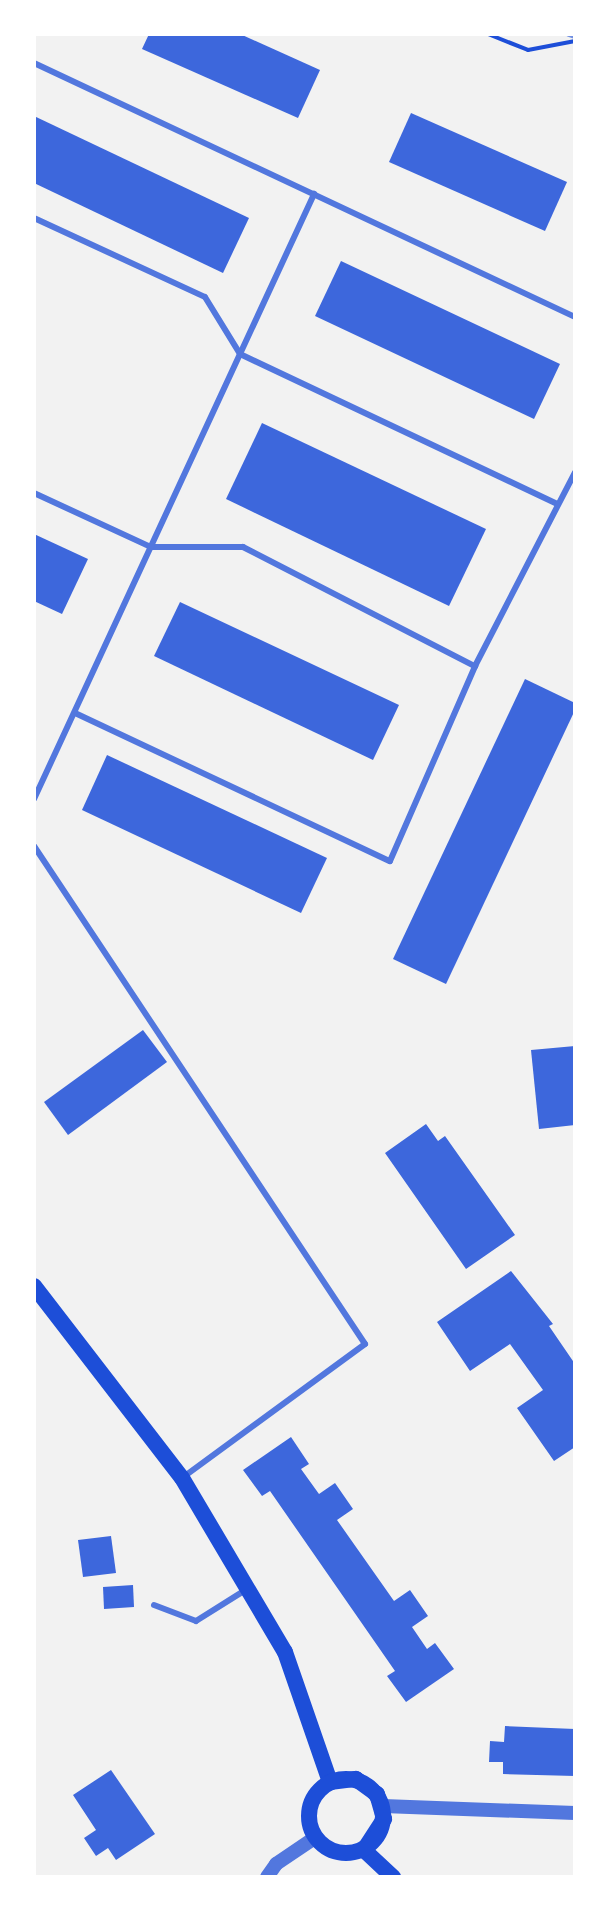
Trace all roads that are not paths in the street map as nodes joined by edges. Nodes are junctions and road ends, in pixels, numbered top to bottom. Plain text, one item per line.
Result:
1 (34, 63) edge
2 (314, 194) junction
3 (34, 218) edge
4 (575, 317) edge
5 (240, 354) junction
6 (575, 472) edge
7 (34, 493) edge
8 (557, 504) junction
9 (151, 547) junction
10 (475, 666) junction
11 (75, 713) junction
12 (34, 799) edge
13 (34, 846) edge
14 (34, 1286) edge
15 (182, 1478) junction
16 (247, 1589) junction
17 (154, 1605) dead end
18 (330, 1782) junction
19 (383, 1806) junction
20 (575, 1813) edge
21 (316, 1837) junction
22 (364, 1850) junction
23 (267, 1877) edge
24 (393, 1877) edge

1 - 2 lane
2 - 4 lane
2 - 5 lane
3 - 5 lane
5 - 8 lane
5 - 9 lane
6 - 8 lane
7 - 9 lane
8 - 10 lane
9 - 10 lane
9 - 11 lane
10 - 11 lane
11 - 12 lane
13 - 15 lane
14 - 15 main road
15 - 16 main road
16 - 17 lane
16 - 18 main road
18 - 19 main road
18 - 21 main road
19 - 20 street
19 - 22 main road
21 - 22 main road
21 - 23 street
22 - 24 main road

